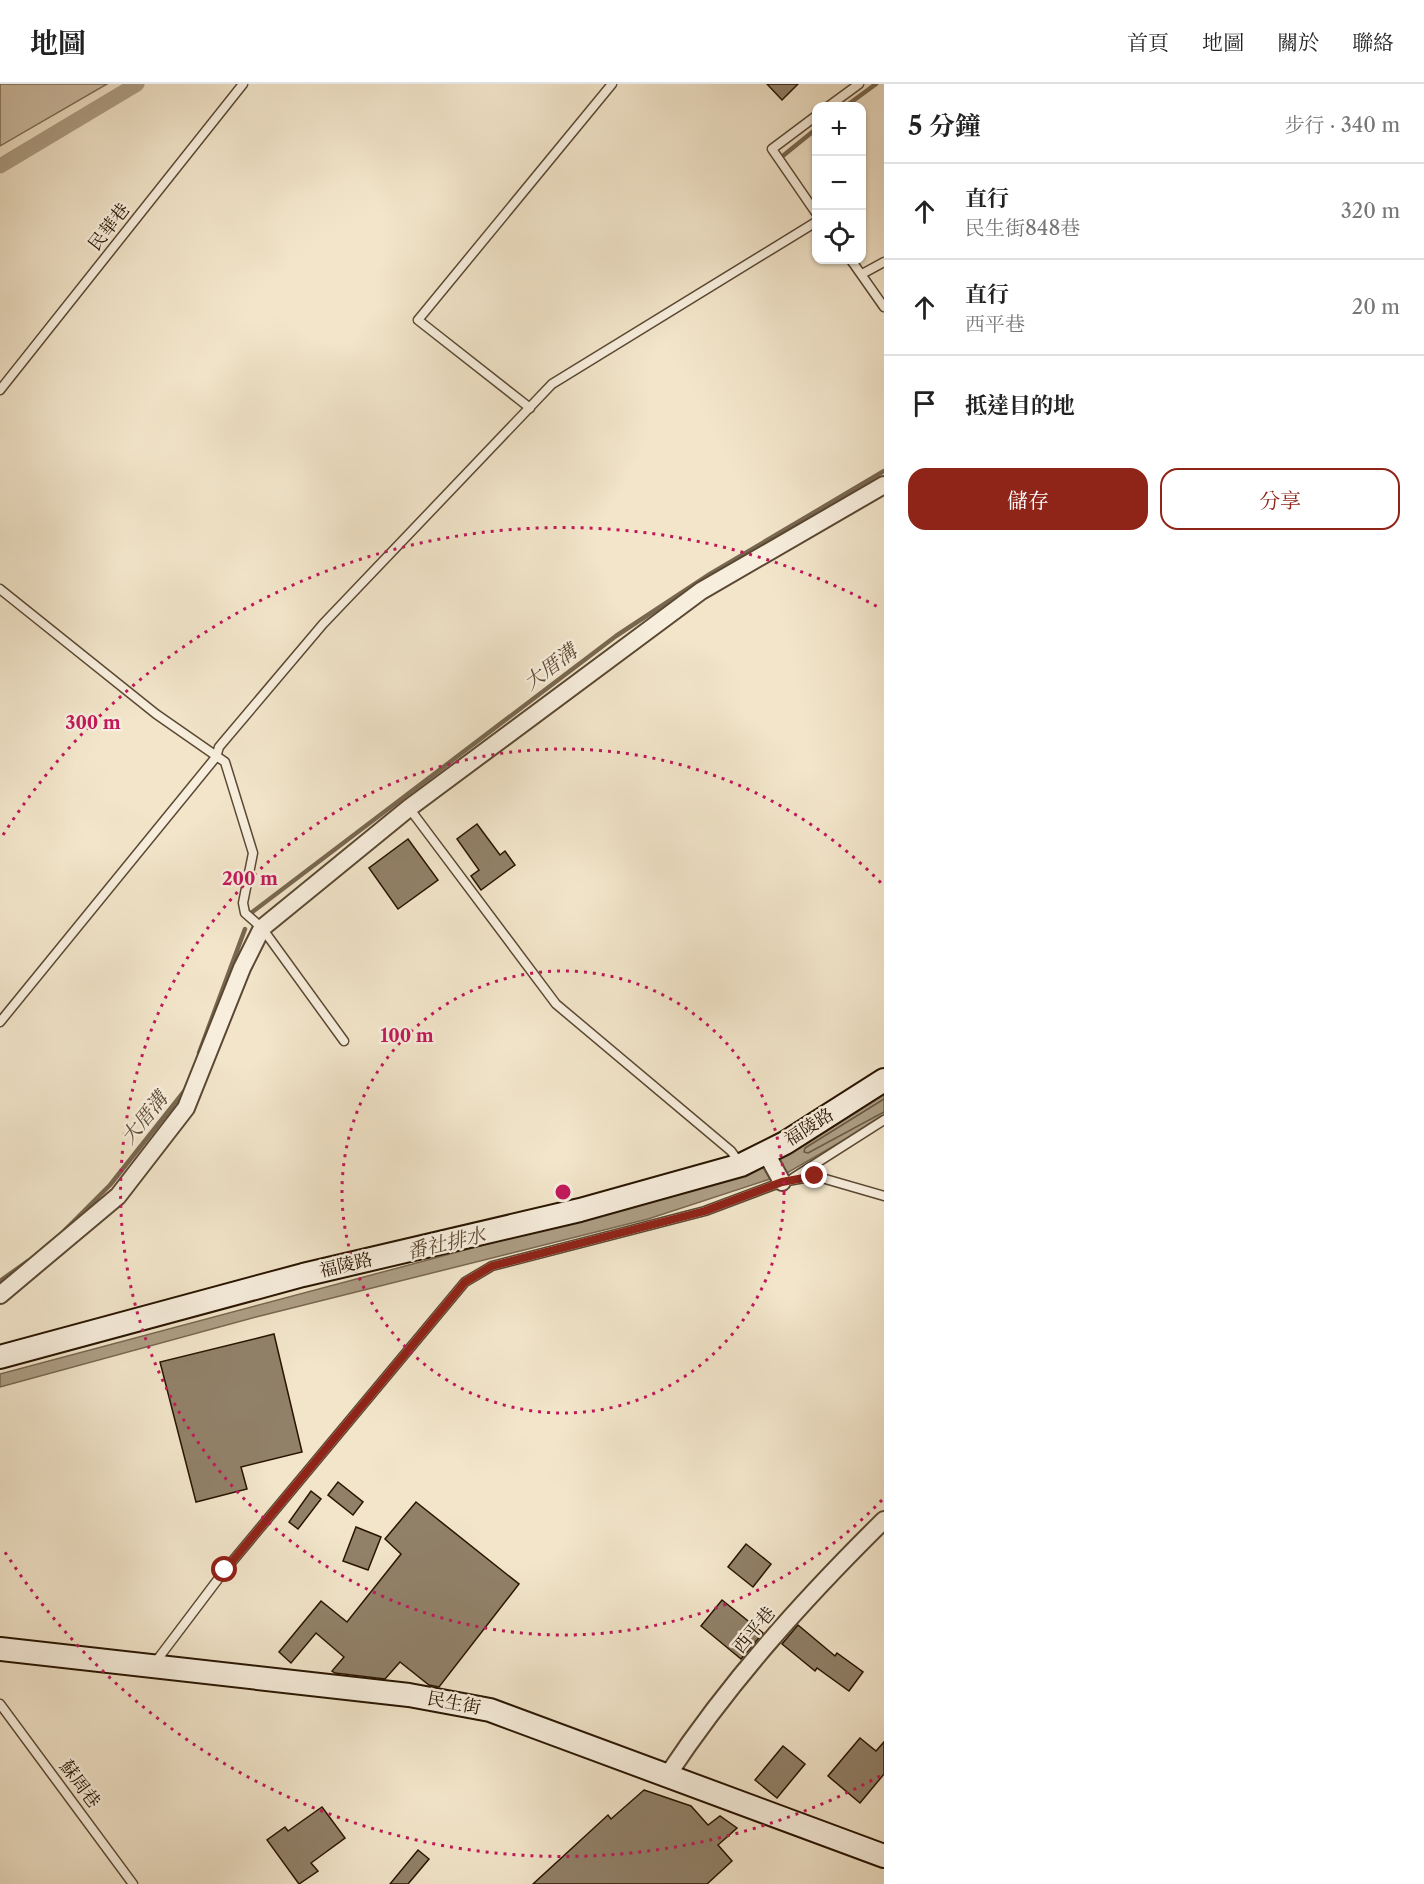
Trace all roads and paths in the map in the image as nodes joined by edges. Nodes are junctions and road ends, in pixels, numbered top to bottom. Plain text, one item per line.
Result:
1 (243, 84) edge
2 (612, 84) edge
3 (859, 84) edge
4 (834, 102) edge
5 (812, 119) edge
6 (814, 210) edge
7 (812, 224) edge
8 (884, 262) edge
9 (854, 264) edge
10 (862, 274) junction
11 (884, 307) edge
12 (0, 390) edge
13 (530, 408) junction
14 (884, 485) edge
15 (0, 589) edge
16 (216, 757) junction
17 (410, 808) junction
18 (262, 928) junction
19 (0, 1022) edge
20 (344, 1041) dead end
21 (884, 1080) edge
22 (884, 1120) edge
23 (766, 1153) junction
24 (741, 1165) junction
25 (785, 1181) junction
26 (884, 1196) edge
27 (0, 1295) edge
28 (0, 1357) edge
29 (884, 1521) edge
30 (0, 1648) edge
31 (152, 1667) junction
32 (0, 1704) edge
33 (667, 1776) junction
34 (884, 1856) edge
35 (133, 1884) edge

1 - 12 lane, 民華巷
2 - 13 lane
3 - 4 lane
5 - 6 lane
7 - 13 lane
8 - 10 lane
9 - 10 lane
10 - 11 lane
13 - 16 lane
14 - 17 street
15 - 16 lane
16 - 18 lane
16 - 19 lane
17 - 18 street
17 - 24 lane
18 - 20 lane
18 - 27 street
21 - 23 street, 福陵路
22 - 25 lane
23 - 24 street, 福陵路
23 - 25 street
24 - 28 street, 福陵路
25 - 26 lane
25 - 31 lane
29 - 33 street, 西平巷
30 - 31 street, 民生街
31 - 33 street, 民生街
32 - 35 lane, 蘇周巷
33 - 34 street, 民生街

